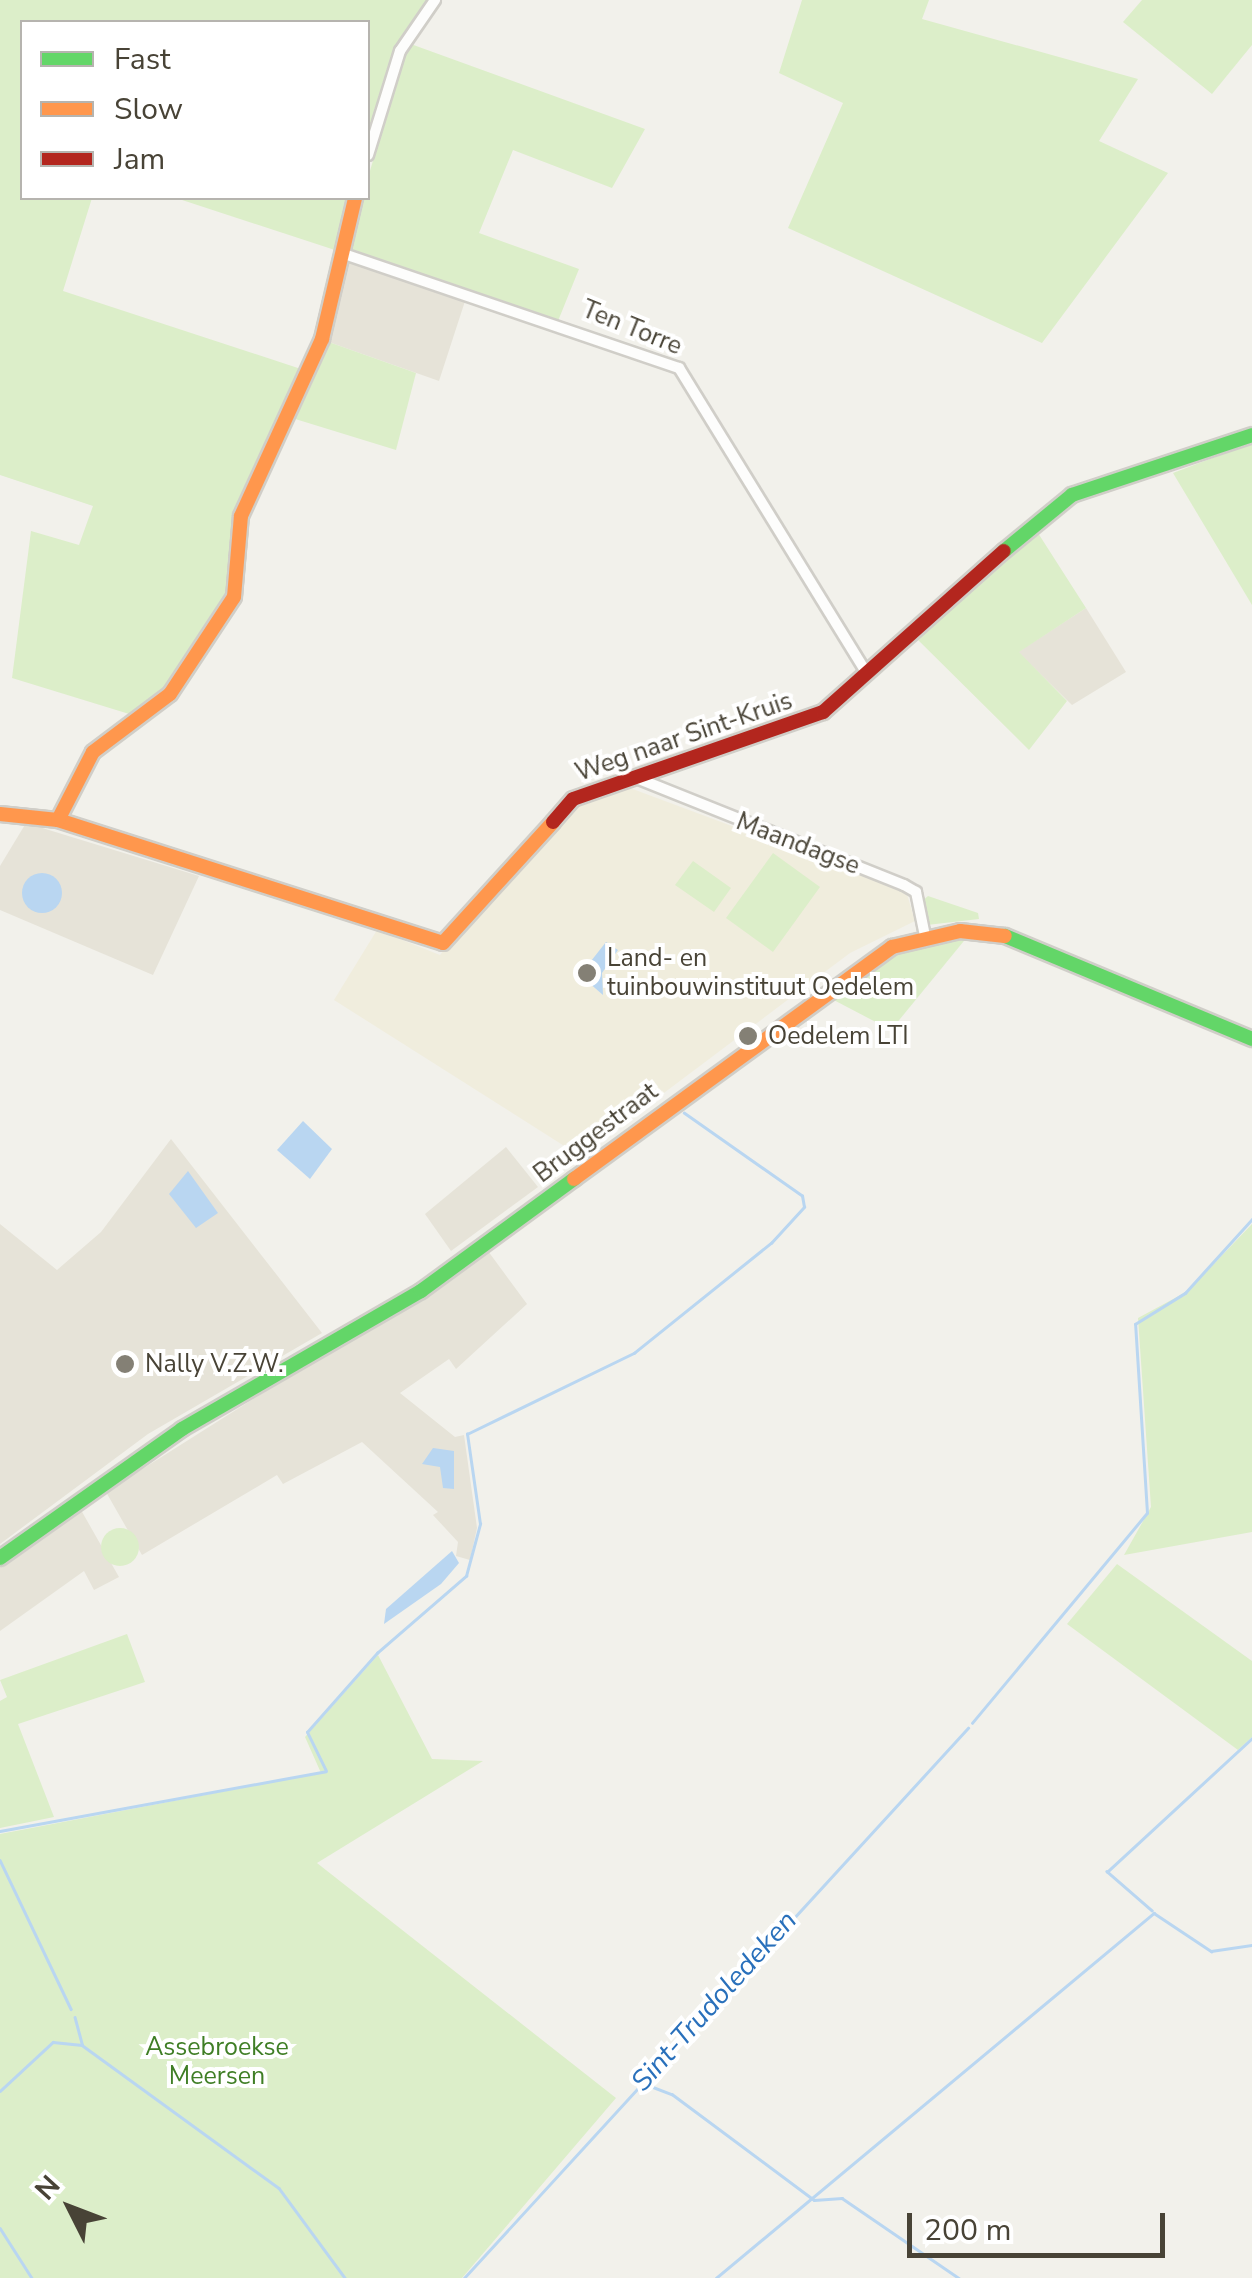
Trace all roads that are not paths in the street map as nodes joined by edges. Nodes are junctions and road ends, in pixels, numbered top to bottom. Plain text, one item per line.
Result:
1 (435, 0) edge
2 (370, 149) edge
3 (355, 200) edge
4 (344, 254) junction
5 (1252, 435) edge
6 (866, 672) junction
7 (639, 778) junction
8 (0, 814) edge
9 (58, 820) junction
10 (925, 936) junction
11 (1252, 1040) edge
12 (0, 1558) edge

1 - 2 street
3 - 4 street
4 - 6 street, Ten Torre
4 - 9 street
5 - 6 street, Weg naar Sint-Kruis
6 - 7 street, Weg naar Sint-Kruis
7 - 9 street, Weg naar Sint-Kruis
7 - 10 street, Maandagse
8 - 9 street, Weg naar Sint-Kruis
10 - 11 street, Bruggestraat
10 - 12 street, Bruggestraat

